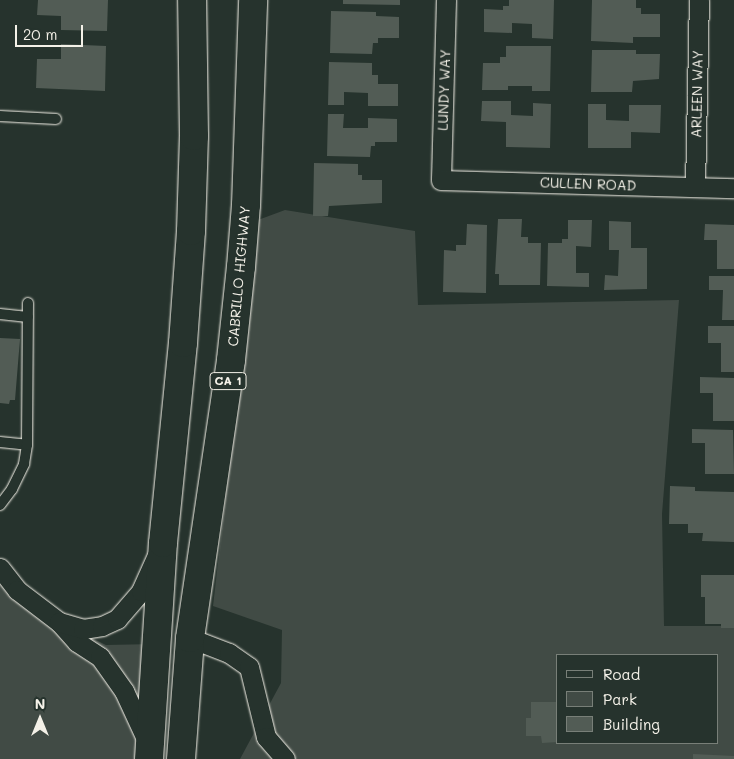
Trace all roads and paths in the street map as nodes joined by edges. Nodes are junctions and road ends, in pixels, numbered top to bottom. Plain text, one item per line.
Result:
1 (192, 0) edge
2 (253, 0) edge
3 (446, 0) edge
4 (699, 0) edge
5 (0, 116) edge
6 (56, 119) dead end
7 (441, 180) joint
8 (694, 187) junction
9 (734, 188) edge
10 (28, 303) dead end
11 (0, 314) edge
12 (28, 317) junction
13 (0, 442) edge
14 (26, 445) junction
15 (0, 505) edge
16 (162, 543) junction
17 (0, 568) edge
18 (59, 622) junction
19 (190, 638) junction
20 (149, 751) edge
21 (181, 759) edge
22 (286, 759) edge

1 - 16 highway
2 - 19 highway, CABRILLO HIGHWAY / CA 1
3 - 7 street, LUNDY WAY
4 - 8 street, ARLEEN WAY
5 - 6 lane
7 - 8 street, CULLEN ROAD
8 - 9 street, CULLEN ROAD
10 - 12 lane
11 - 12 lane
12 - 14 lane
13 - 14 lane
14 - 15 lane
16 - 18 street
16 - 20 highway
17 - 18 street
18 - 20 street
19 - 21 highway, CABRILLO HIGHWAY / CA 1
19 - 22 street

